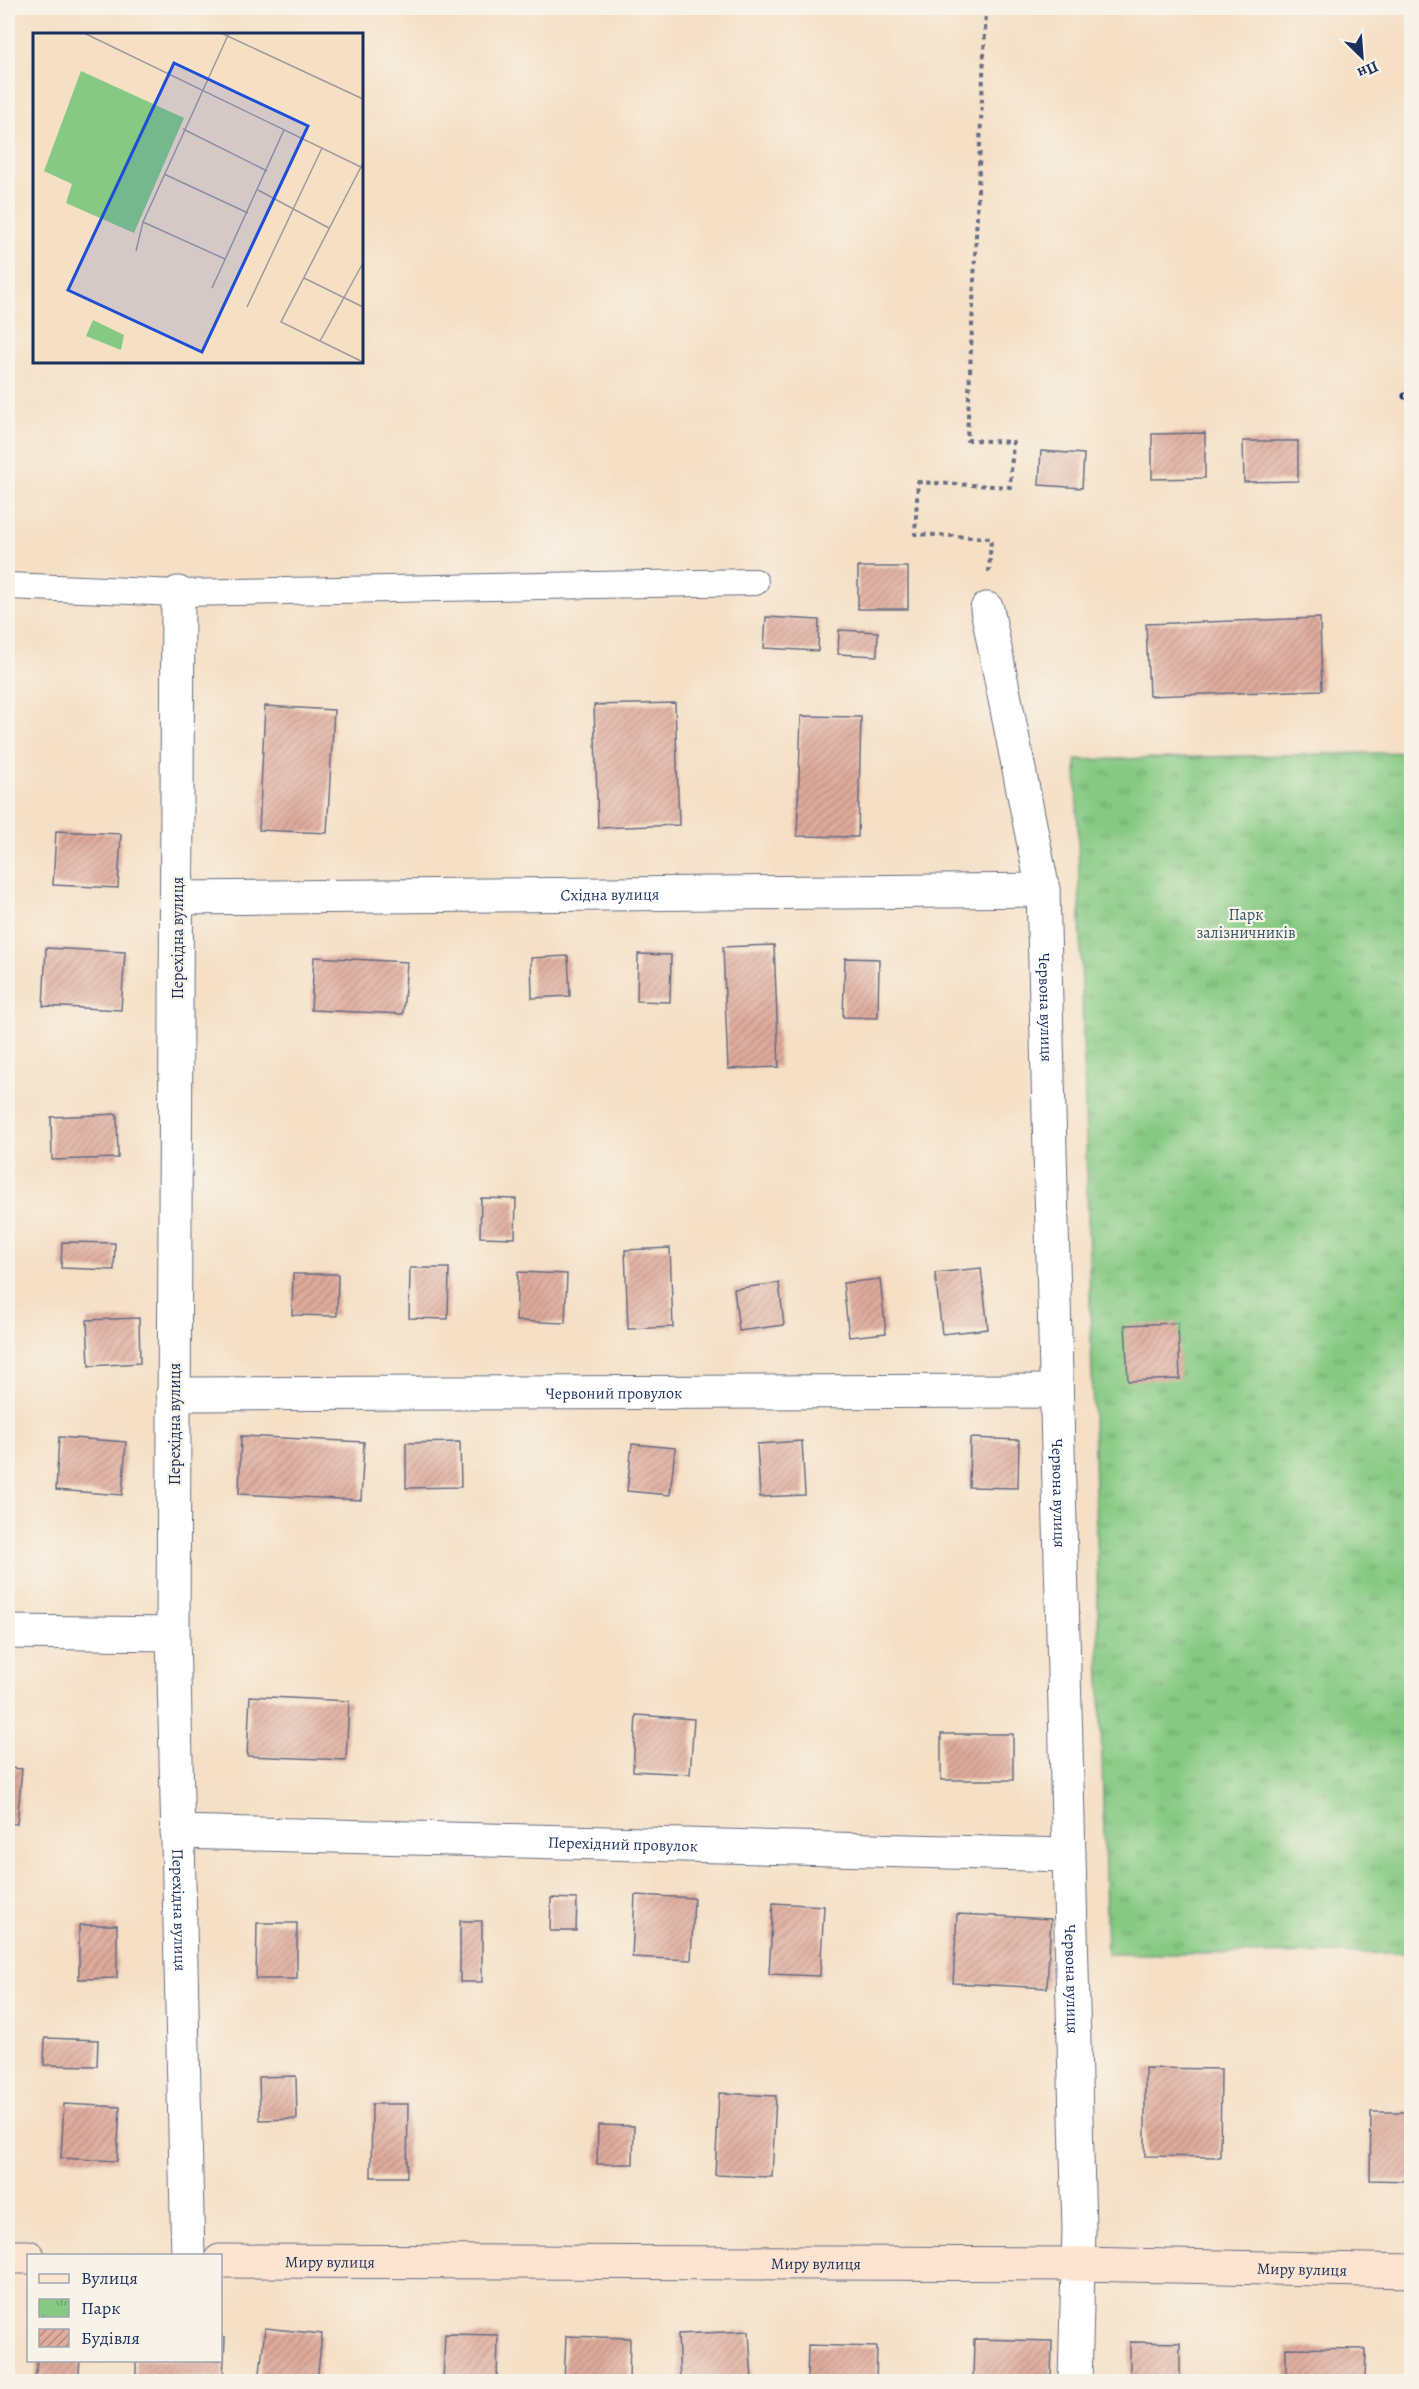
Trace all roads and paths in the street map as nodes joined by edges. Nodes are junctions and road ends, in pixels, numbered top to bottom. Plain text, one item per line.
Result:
1 (986, 8) edge
2 (755, 582) dead end
3 (8, 586) edge
4 (177, 593) junction
5 (987, 609) joint
6 (1043, 890) junction
7 (178, 898) junction
8 (1054, 1390) junction
9 (173, 1394) junction
10 (8, 1632) edge
11 (173, 1634) junction
12 (177, 1832) junction
13 (1067, 1855) junction
14 (188, 2254) edge
15 (8, 2257) edge
16 (27, 2257) edge
17 (222, 2261) edge
18 (1079, 2264) junction
19 (1412, 2271) edge
20 (1075, 2382) edge

1 - 5 path
2 - 4 lane
3 - 4 lane
4 - 7 street, Перехідна вулиця
5 - 6 street, Червона вулиця
6 - 7 street, Східна вулиця
6 - 8 street, Червона вулиця
7 - 9 street, Перехідна вулиця
8 - 9 street, Червоний провулок
8 - 13 street, Червона вулиця
9 - 11 street, Перехідна вулиця
10 - 11 street
11 - 12 street, Перехідна вулиця
12 - 13 street, Перехідний провулок
12 - 14 street, Перехідна вулиця
13 - 18 street, Червона вулиця
15 - 16 main road
17 - 18 main road, Миру вулиця
18 - 19 main road, Миру вулиця
18 - 20 street, Червона вулиця

